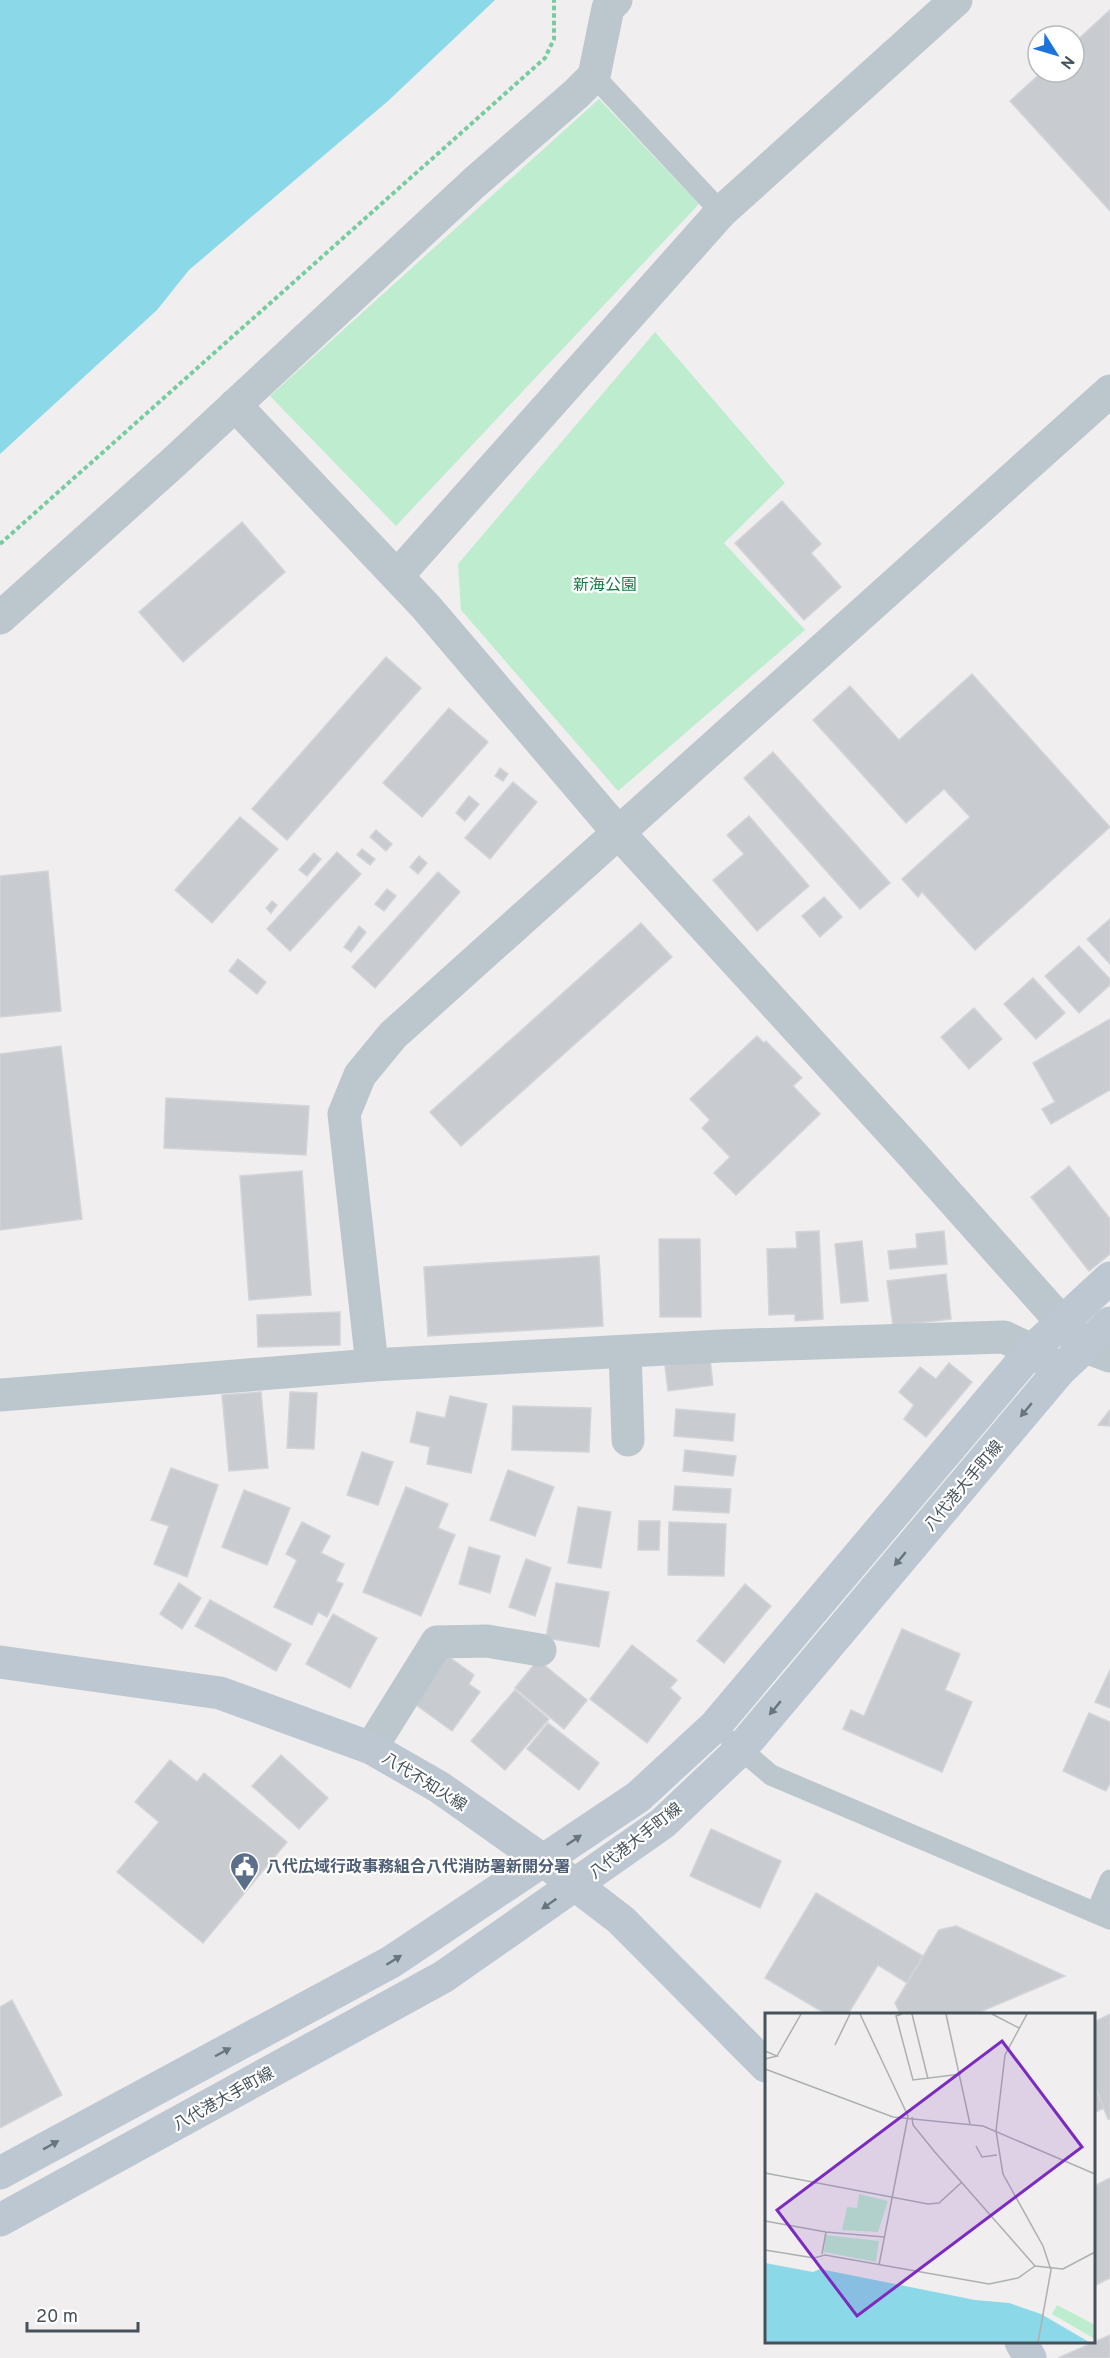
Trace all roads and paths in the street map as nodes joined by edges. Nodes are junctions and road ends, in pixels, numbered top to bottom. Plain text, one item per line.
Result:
1 (554, 0) edge
2 (616, 0) edge
3 (956, 0) edge
4 (594, 76) junction
5 (721, 212) junction
6 (1110, 391) edge
7 (235, 405) junction
8 (0, 544) edge
9 (397, 576) junction
10 (0, 618) edge
11 (617, 831) junction
12 (1110, 1278) edge
13 (1061, 1321) junction
14 (1110, 1323) edge
15 (1032, 1350) junction
16 (1096, 1351) edge
17 (625, 1352) junction
18 (372, 1365) junction
19 (1059, 1371) junction
20 (0, 1395) edge
21 (628, 1440) dead end
22 (540, 1650) dead end
23 (0, 1662) edge
24 (716, 1726) junction
25 (371, 1748) junction
26 (740, 1750) junction
27 (544, 1861) junction
28 (1110, 1880) edge
29 (577, 1885) junction
30 (1103, 1916) edge
31 (765, 2065) edge
32 (0, 2173) edge
33 (0, 2220) edge
34 (1022, 2343) edge
35 (1030, 2358) edge

1 - 8 path
2 - 4 street
3 - 5 street
4 - 5 lane
4 - 7 street
5 - 9 street
6 - 11 street
7 - 9 street
7 - 10 street
9 - 11 street
11 - 13 street
11 - 18 street
12 - 13 main road, 八代港大手町線
13 - 15 main road, 八代港大手町線
13 - 16 street
14 - 16 main road, 八代港大手町線
15 - 17 street
15 - 19 street
15 - 24 main road, 八代港大手町線
16 - 19 main road, 八代港大手町線
17 - 18 street
17 - 21 street
18 - 20 street
19 -> 26 main road, 八代港大手町線
22 - 25 street
23 - 25 main road, 八代不知火線
24 - 26 lane
27 -> 24 main road, 八代港大手町線
25 - 27 main road, 八代不知火線
26 - 29 main road, 八代港大手町線
26 - 30 lane
27 - 29 main road, 八代不知火線
32 -> 27 main road, 八代港大手町線
28 - 30 lane
29 - 31 main road, 八代不知火線
29 -> 33 main road, 八代港大手町線
34 - 35 main road

